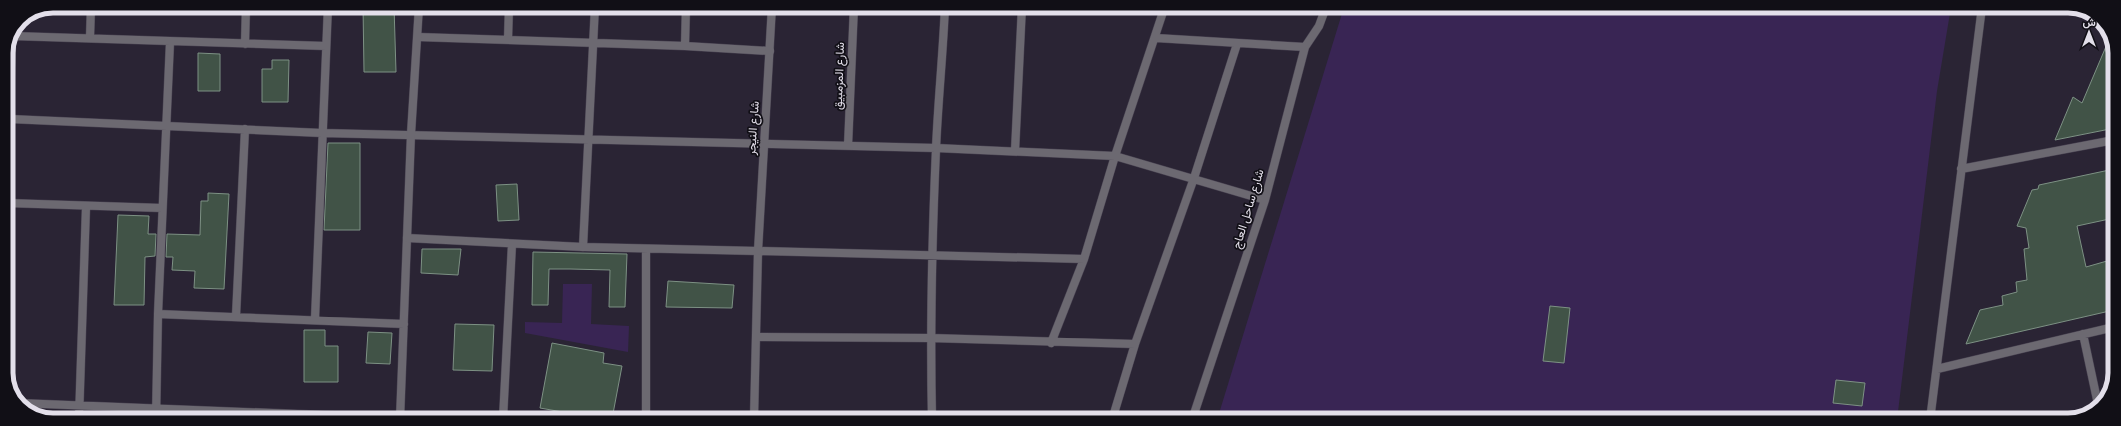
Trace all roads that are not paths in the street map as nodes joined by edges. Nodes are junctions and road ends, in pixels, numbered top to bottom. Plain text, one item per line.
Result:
1 (91, 13) edge
2 (246, 13) edge
3 (328, 13) edge
4 (419, 13) edge
5 (509, 13) edge
6 (596, 13) edge
7 (686, 13) edge
8 (772, 13) edge
9 (854, 13) edge
10 (945, 13) edge
11 (1022, 13) edge
12 (1164, 13) edge
13 (1324, 13) edge
14 (1981, 13) edge
15 (17, 36) edge
16 (418, 37) junction
17 (90, 38) junction
18 (1156, 38) junction
19 (508, 40) junction
20 (170, 42) junction
21 (594, 42) junction
22 (244, 44) junction
23 (1237, 44) junction
24 (326, 46) junction
25 (685, 46) junction
26 (1305, 47) junction
27 (770, 51) junction
28 (13, 119) edge
29 (166, 126) junction
30 (245, 129) junction
31 (322, 133) junction
32 (411, 134) junction
33 (588, 139) junction
34 (2108, 141) edge
35 (764, 144) junction
36 (848, 146) junction
37 (936, 148) junction
38 (1015, 151) junction
39 (1115, 156) junction
40 (1961, 170) junction
41 (1194, 178) junction
42 (1265, 200) junction
43 (13, 203) edge
44 (86, 207) junction
45 (162, 208) junction
46 (407, 238) junction
47 (512, 244) junction
48 (583, 247) junction
49 (646, 249) junction
50 (758, 251) junction
51 (933, 254) junction
52 (1084, 259) junction
53 (158, 314) junction
54 (236, 316) junction
55 (315, 319) junction
56 (404, 324) junction
57 (2108, 328) edge
58 (2083, 334) junction
59 (756, 337) junction
60 (930, 338) junction
61 (1052, 343) junction
62 (1135, 344) junction
63 (1937, 369) junction
64 (2097, 400) edge
65 (27, 403) edge
66 (79, 405) junction
67 (156, 408) junction
68 (78, 413) edge
69 (156, 413) edge
70 (267, 413) edge
71 (400, 413) edge
72 (503, 413) edge
73 (646, 413) edge
74 (754, 413) edge
75 (932, 413) edge
76 (1114, 413) edge
77 (1194, 413) edge
78 (1931, 413) edge

1 - 17 street
2 - 22 street
3 - 24 street
4 - 16 street
5 - 19 street
6 - 21 street
7 - 25 street
8 - 27 street, شارع النيجر
9 - 36 street, شارع المزمبيق
10 - 37 street
11 - 38 street
12 - 18 street
13 - 26 street, شارع ساحل العاج
14 - 40 street
15 - 17 street
16 - 19 street
16 - 32 street
17 - 20 street
18 - 23 street
18 - 39 street
19 - 21 street
20 - 22 street
20 - 29 street
21 - 25 street
21 - 33 street
22 - 24 street
23 - 26 street
23 - 41 street
24 - 31 street
25 - 27 street
26 - 42 street, شارع ساحل العاج
27 - 35 street, شارع النيجر
28 - 29 street
29 - 30 street
29 - 45 street
30 - 31 street
30 - 54 street
31 - 32 street
31 - 55 street
32 - 33 street
32 - 46 street
33 - 35 street
33 - 48 street
34 - 40 street
35 - 36 street
35 - 50 street, شارع النيجر
36 - 37 street
37 - 38 street
37 - 51 street
38 - 39 street
39 - 41 street
39 - 52 street
40 - 63 street
41 - 42 street
41 - 62 street
42 - 77 street, شارع ساحل العاج
43 - 44 street
44 - 45 street
44 - 66 street
45 - 53 street
46 - 47 street
46 - 56 street
47 - 48 street
47 - 72 street
48 - 49 street
49 - 50 street
49 - 73 street
50 - 51 street
50 - 59 street, شارع النيجر
51 - 52 street
51 - 60 street
52 - 61 street
53 - 54 street
53 - 67 street
54 - 55 street
55 - 56 street
56 - 71 street
57 - 58 street
58 - 63 street
58 - 64 street
59 - 60 street
59 - 74 street, شارع النيجر
60 - 61 street
60 - 75 street
61 - 62 street
62 - 76 street
63 - 78 street
65 - 66 street
66 - 67 street
66 - 68 street
67 - 69 street
67 - 70 street

